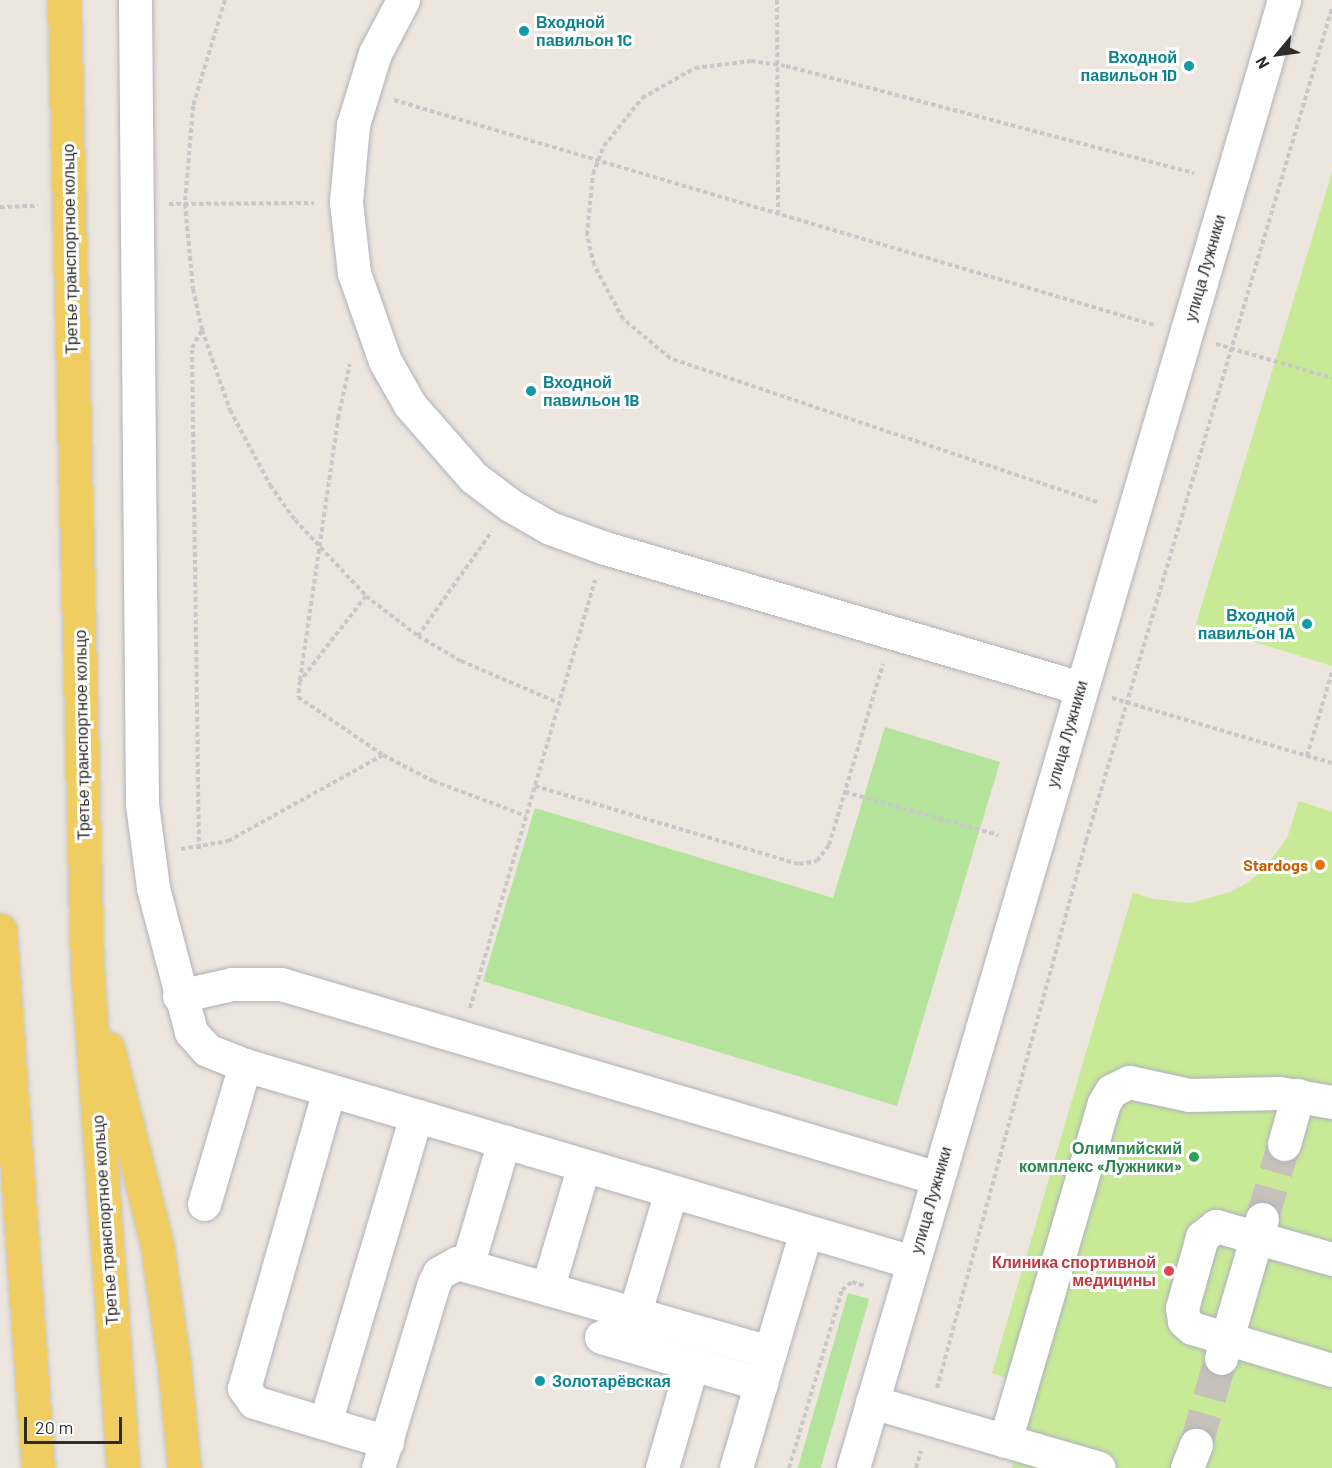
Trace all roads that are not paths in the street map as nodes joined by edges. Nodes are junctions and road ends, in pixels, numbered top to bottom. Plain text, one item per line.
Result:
1 (64, 0) edge
2 (135, 0) edge
3 (403, 0) edge
4 (1284, 0) edge
5 (1080, 688) junction
6 (0, 930) edge
7 (87, 966) junction
8 (179, 996) junction
9 (245, 1065) junction
10 (329, 1090) junction
11 (1298, 1095) junction
12 (1332, 1102) edge
13 (416, 1115) junction
14 (504, 1141) junction
15 (1284, 1144) tunnel mouth
16 (584, 1165) junction
17 (937, 1178) junction
18 (671, 1191) junction
19 (204, 1204) dead end
20 (1259, 1228) junction
21 (806, 1231) junction
22 (1332, 1259) edge
23 (912, 1262) junction
24 (468, 1263) junction
25 (548, 1286) junction
26 (635, 1312) junction
27 (601, 1337) dead end
28 (1224, 1348) junction
29 (770, 1352) junction
30 (692, 1364) junction
31 (1332, 1370) edge
32 (761, 1384) junction
33 (872, 1402) junction
34 (325, 1423) junction
35 (1005, 1441) junction
36 (382, 1455) edge
37 (38, 1468) edge
38 (123, 1468) edge
39 (184, 1468) edge
40 (662, 1468) edge
41 (736, 1468) edge
42 (853, 1468) edge
43 (1099, 1468) edge

1 - 7 main road, Третье транспортное кольцо, bridge
2 - 8 street
3 - 5 street
4 - 5 street, улица Лужники
5 - 17 street, улица Лужники
6 - 37 main road, bridge
7 - 38 main road, Третье транспортное кольцо, bridge
7 - 39 main road, bridge
8 - 9 street
8 - 17 street
9 - 10 street
9 - 19 street
10 - 13 street
10 - 34 street
11 - 12 street
11 - 15 street
11 - 35 street
13 - 14 street
13 - 34 street
14 - 16 street
14 - 24 street
16 - 18 street
16 - 25 street
17 - 23 street, улица Лужники
18 - 21 street
18 - 26 street
20 - 22 street
20 - 28 street
20 - 28 street
21 - 23 street
21 - 29 street
23 - 33 street, улица Лужники
24 - 25 street
24 - 36 street
25 - 26 street
26 - 29 street
27 - 30 street
28 - 31 street
29 - 32 street
30 - 32 street
30 - 40 street
32 - 41 street
33 - 35 street
33 - 42 street, улица Лужники
34 - 36 street
35 - 43 street

